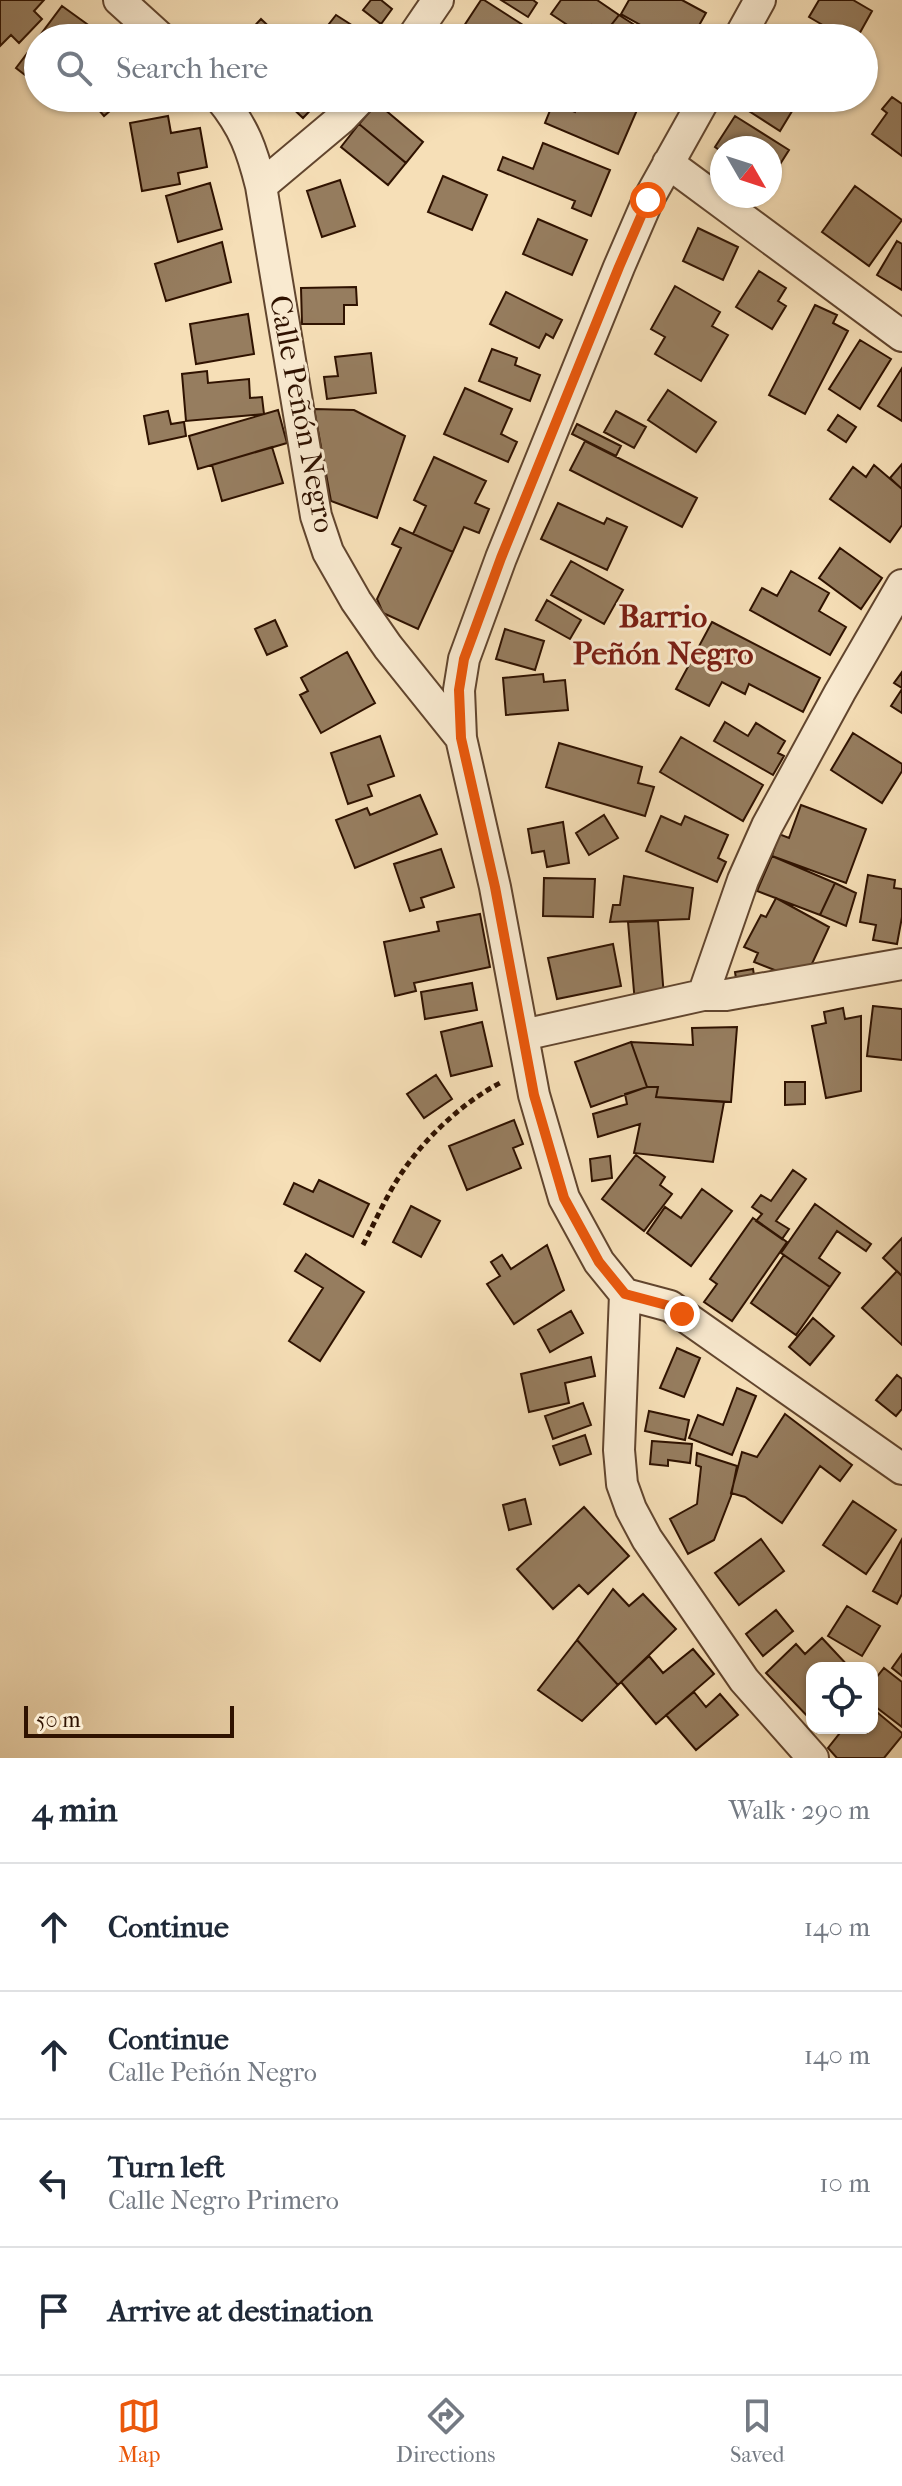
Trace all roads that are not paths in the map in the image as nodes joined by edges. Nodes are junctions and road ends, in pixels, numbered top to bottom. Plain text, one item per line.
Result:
1 (119, 0) edge
2 (438, 0) edge
3 (760, 0) edge
4 (146, 24) edge
5 (422, 24) edge
6 (747, 24) edge
7 (230, 112) edge
8 (348, 112) edge
9 (697, 112) edge
10 (668, 163) junction
11 (261, 186) junction
12 (902, 336) edge
13 (902, 585) edge
14 (461, 738) junction
15 (902, 964) edge
16 (703, 995) junction
17 (523, 1035) junction
18 (625, 1294) junction
19 (902, 1469) edge
20 (813, 1758) edge

1 - 4 street
2 - 5 street
3 - 6 street
7 - 11 street, Calle Peñón Negro
8 - 11 street
9 - 10 street
10 - 12 street
10 - 14 street
11 - 14 street, Calle Peñón Negro
13 - 16 street
14 - 17 street, Calle Peñón Negro
15 - 16 street
16 - 17 street
17 - 18 street, Calle Peñón Negro
18 - 19 street
18 - 20 street

